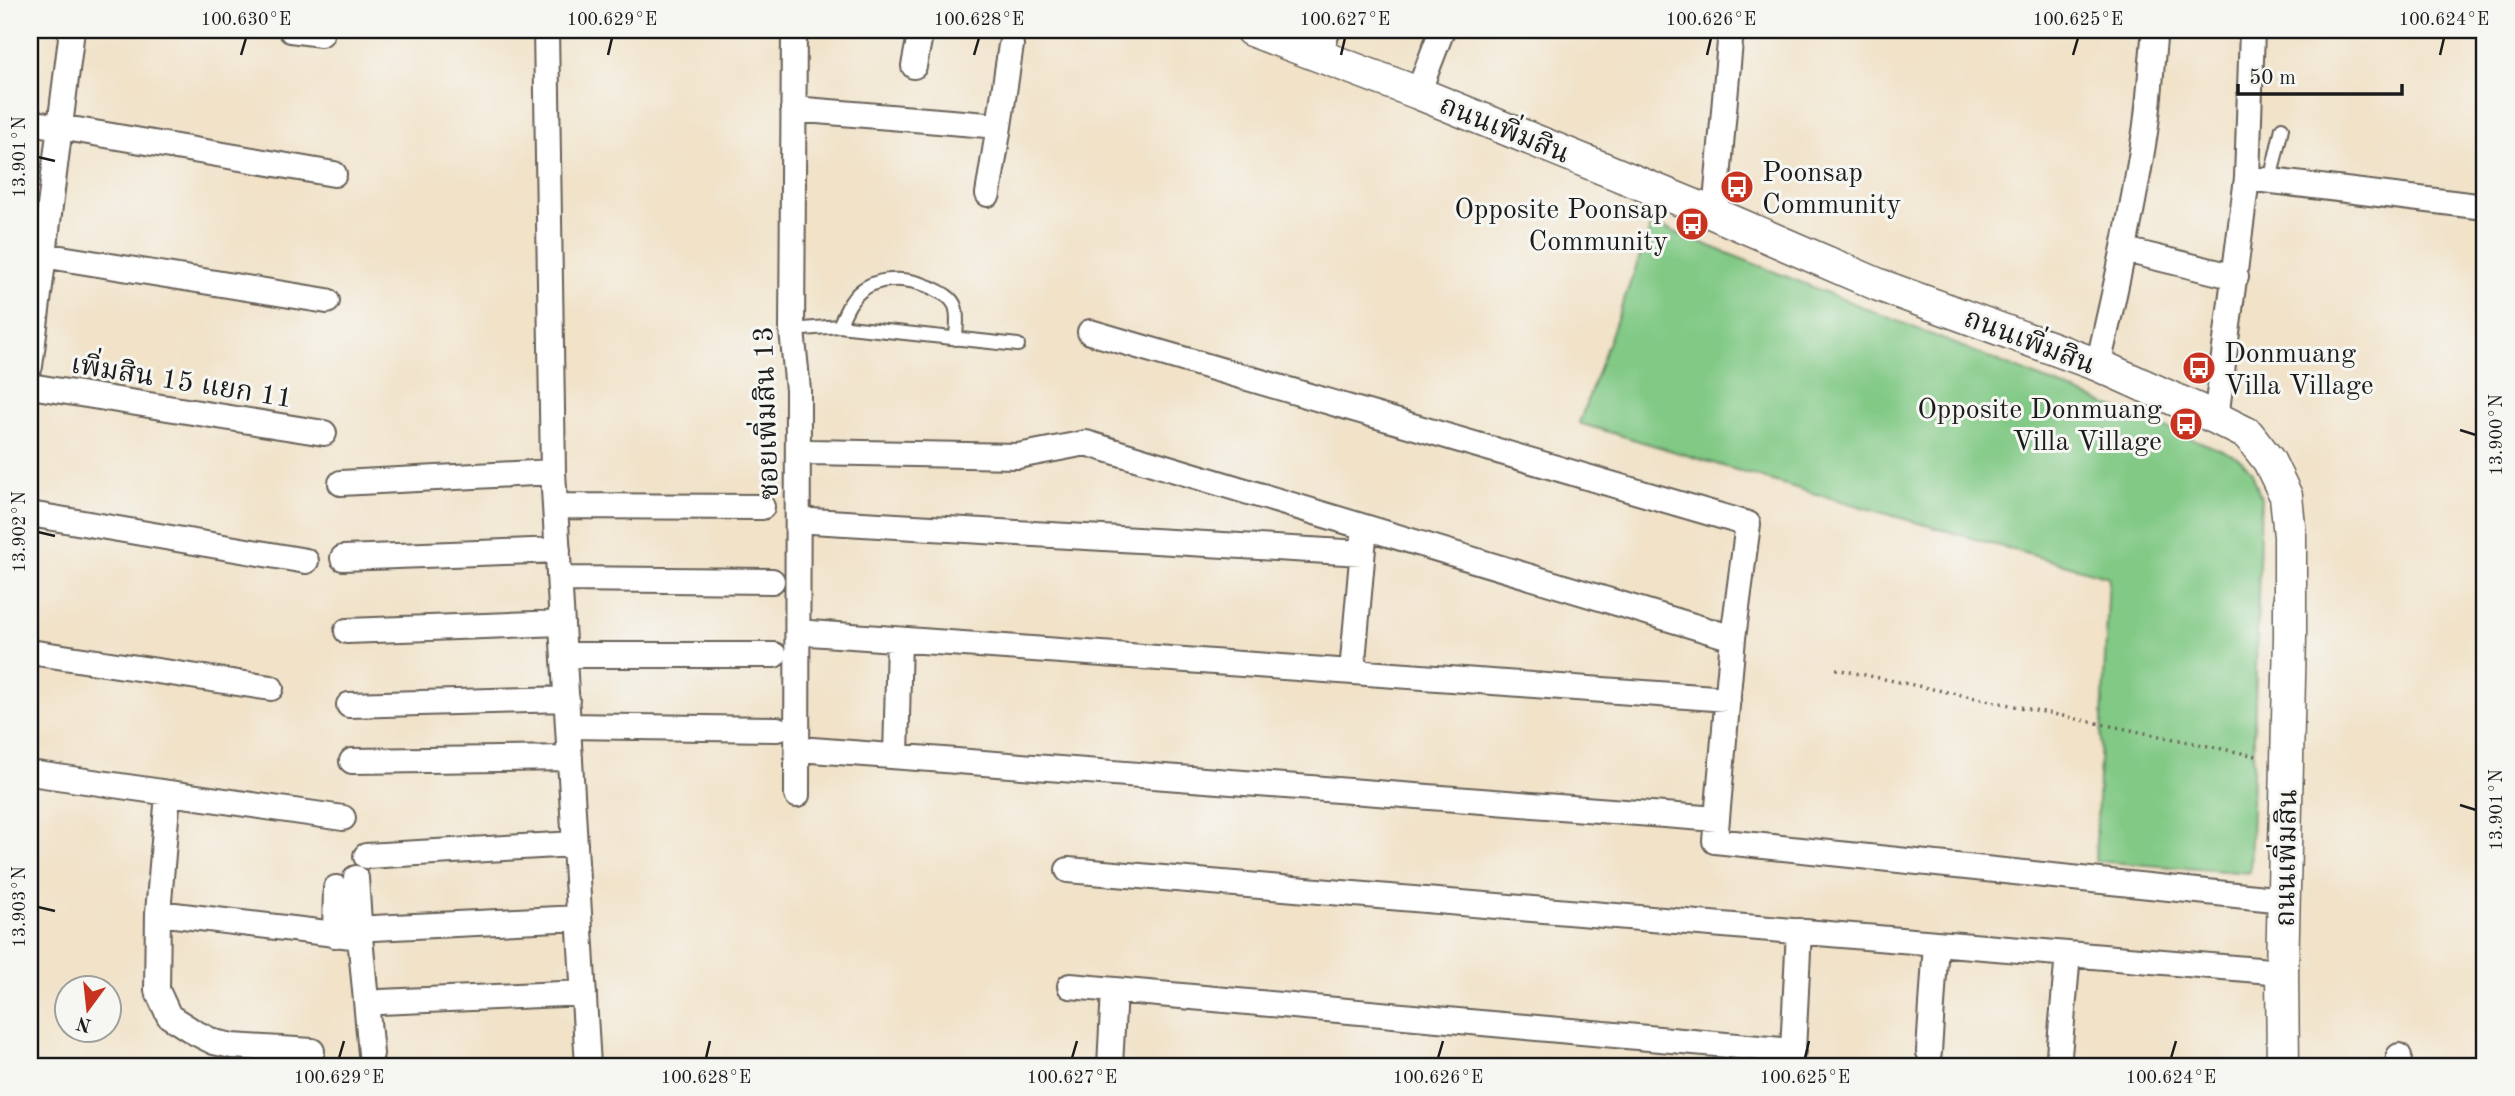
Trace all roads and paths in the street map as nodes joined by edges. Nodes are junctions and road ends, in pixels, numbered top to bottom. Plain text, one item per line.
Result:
1 (72, 30) edge
2 (291, 30) edge
3 (546, 30) edge
4 (794, 30) edge
5 (921, 30) edge
6 (1251, 30) edge
7 (1442, 30) edge
8 (1731, 30) edge
9 (2155, 30) edge
10 (2252, 30) edge
11 (321, 34) dead end
12 (1323, 42) edge
13 (1011, 45) dead end
14 (914, 66) dead end
15 (1418, 93) junction
16 (793, 109) junction
17 (30, 122) edge
18 (999, 126) junction
19 (59, 127) junction
20 (2282, 128) dead end
21 (334, 174) dead end
22 (2259, 180) junction
23 (988, 194) dead end
24 (2485, 207) edge
25 (1715, 214) junction
26 (2125, 250) junction
27 (37, 254) edge
28 (2236, 277) junction
29 (327, 301) dead end
30 (839, 326) junction
31 (792, 330) junction
32 (1090, 332) dead end
33 (956, 339) junction
34 (1018, 345) dead end
35 (2098, 365) junction
36 (30, 366) edge
37 (30, 386) edge
38 (2216, 418) junction
39 (324, 433) dead end
40 (810, 452) dead end
41 (553, 472) junction
42 (341, 483) dead end
43 (555, 506) junction
44 (762, 507) dead end
45 (30, 514) edge
46 (811, 521) dead end
47 (1364, 526) junction
48 (558, 550) junction
49 (1362, 552) junction
50 (344, 558) dead end
51 (306, 561) dead end
52 (559, 579) junction
53 (772, 581) dead end
54 (562, 624) junction
55 (347, 631) dead end
56 (810, 633) dead end
57 (1733, 638) junction
58 (899, 639) junction
59 (30, 652) edge
60 (564, 655) junction
61 (774, 656) dead end
62 (1836, 669) dead end
63 (1352, 672) junction
64 (271, 688) dead end
65 (566, 699) junction
66 (1728, 699) junction
67 (349, 705) dead end
68 (568, 726) junction
69 (778, 729) dead end
70 (812, 750) dead end
71 (896, 756) junction
72 (570, 758) junction
73 (352, 761) dead end
74 (2287, 762) junction
75 (30, 773) edge
76 (168, 794) junction
77 (797, 795) dead end
78 (342, 818) dead end
79 (1717, 819) junction
80 (575, 844) junction
81 (1068, 870) dead end
82 (353, 874) junction
83 (2284, 900) junction
84 (158, 913) junction
85 (579, 918) junction
86 (1799, 931) junction
87 (367, 933) junction
88 (335, 936) junction
89 (1936, 943) junction
90 (2068, 954) junction
91 (2282, 972) junction
92 (1070, 986) dead end
93 (1114, 990) junction
94 (584, 993) junction
95 (380, 1002) dead end
96 (312, 1051) dead end
97 (1929, 1052) dead end
98 (372, 1054) dead end
99 (2059, 1055) dead end
100 (588, 1066) edge
101 (1110, 1066) edge
102 (2283, 1066) edge

1 - 19 street
2 - 11 street
3 - 41 street
4 - 16 street, ซอยเพิ่มสิน 13
5 - 14 street
6 - 12 street, ถนนเพิ่มสิน
7 - 15 street
8 - 25 street
9 - 26 street
10 - 22 street
12 - 15 street, ถนนเพิ่มสิน
13 - 18 street
15 - 25 street, ถนนเพิ่มสิน
16 - 18 street
16 - 31 street, ซอยเพิ่มสิน 13
17 - 19 street
18 - 23 street
19 - 21 street
19 - 27 street
20 - 22 lane
22 - 24 street
22 - 28 street
25 - 35 street, ถนนเพิ่มสิน
26 - 28 street
26 - 35 street
27 - 29 street
27 - 36 street
28 - 38 street
30 - 31 lane
30 - 33 lane
30 - 33 lane
31 - 77 street, ซอยเพิ่มสิน 13
32 - 57 street
33 - 34 lane
35 - 38 street, ถนนเพิ่มสิน
37 - 39 street, เพิ่มสิน 15 แยก 11
38 - 74 street, ถนนเพิ่มสิน
40 - 47 street
41 - 42 street
41 - 43 street
43 - 44 street
43 - 48 street
45 - 51 street
46 - 49 street
47 - 49 street
47 - 57 street
48 - 50 street
48 - 52 street
49 - 63 street
52 - 53 street
52 - 54 street
54 - 55 street
54 - 60 street
56 - 58 street
57 - 66 street
58 - 63 street
58 - 71 street
59 - 64 street
60 - 61 street
60 - 65 street
62 - 74 path
63 - 66 street
65 - 67 street
65 - 68 street
66 - 79 street
68 - 69 street
68 - 72 street
70 - 71 street
71 - 79 street
72 - 73 street
72 - 80 street
74 - 83 street, ถนนเพิ่มสิน
75 - 76 street
76 - 78 street
76 - 84 street
79 - 83 street
80 - 82 street
80 - 85 street
81 - 86 street
82 - 87 street
82 - 88 street
83 - 91 street, ถนนเพิ่มสิน
84 - 88 street
84 - 96 street
85 - 87 street
85 - 94 street
86 - 89 street
86 - 93 street
87 - 88 street
87 - 98 street
89 - 90 street
89 - 97 street
90 - 91 street
90 - 99 street
91 - 102 street, ถนนเพิ่มสิน
92 - 93 street
93 - 101 street
94 - 95 street
94 - 100 street

